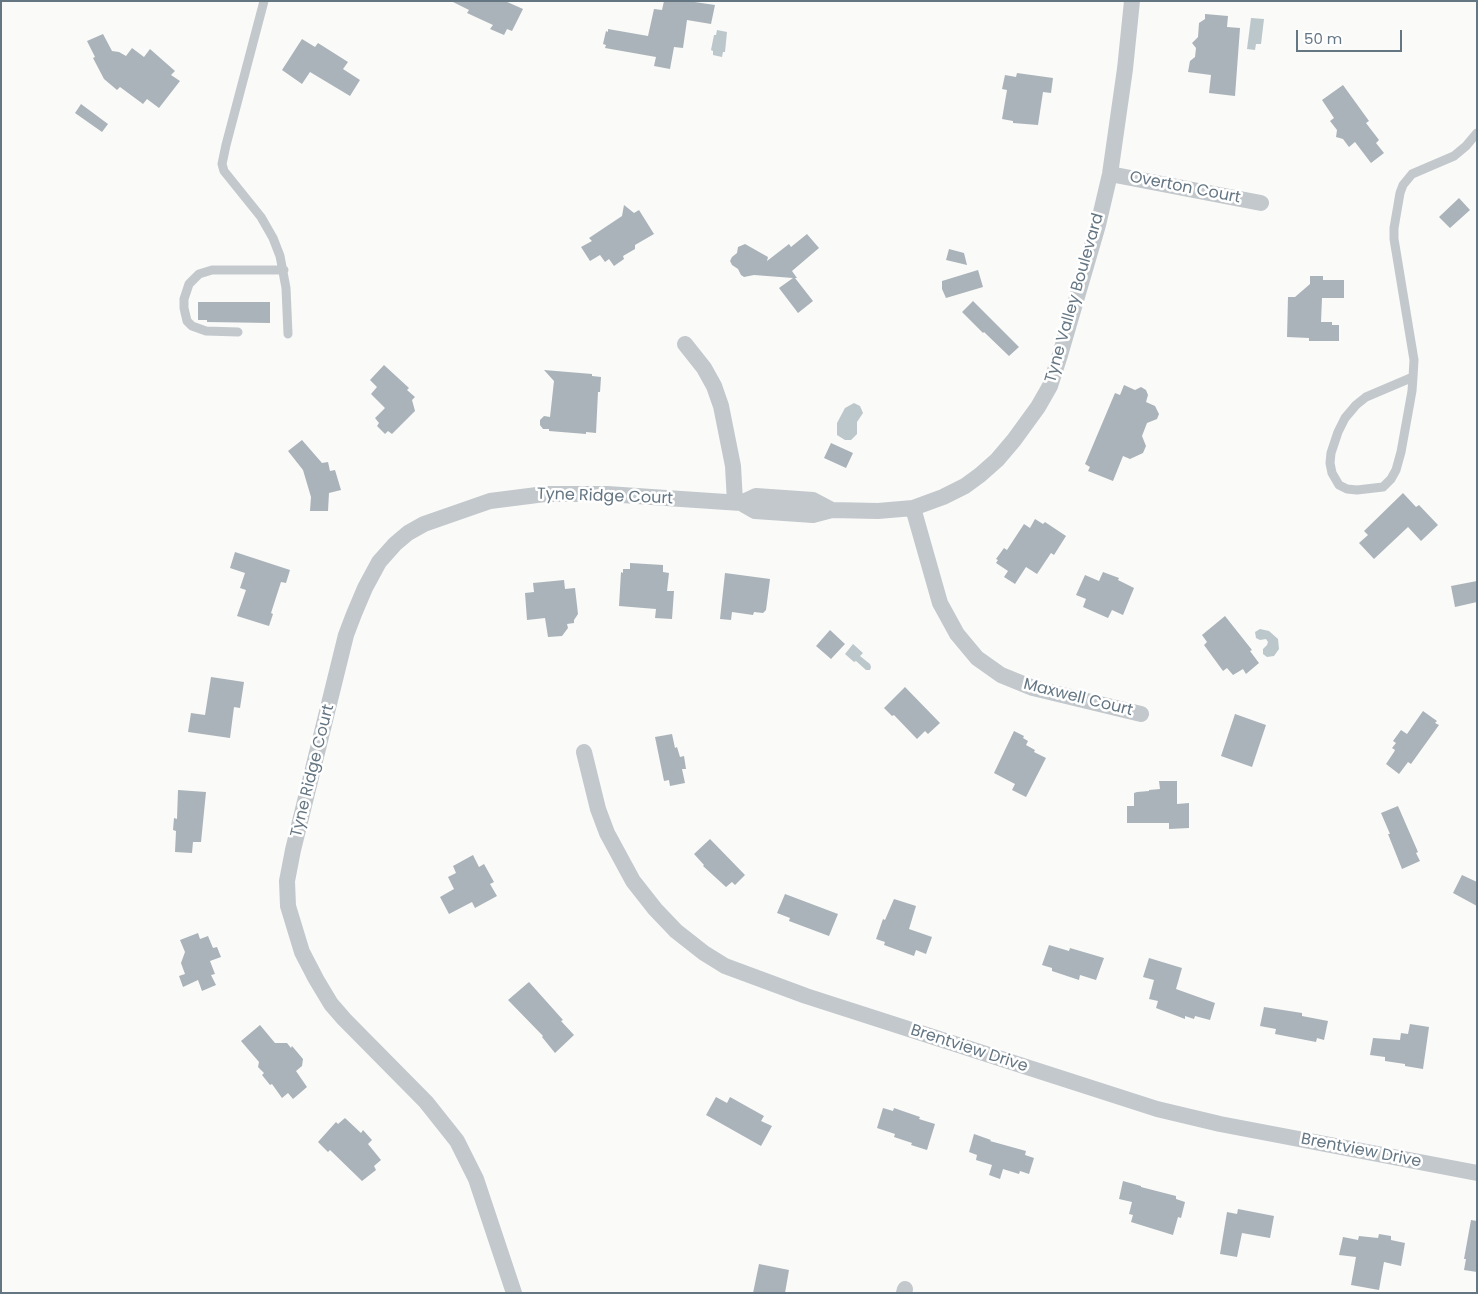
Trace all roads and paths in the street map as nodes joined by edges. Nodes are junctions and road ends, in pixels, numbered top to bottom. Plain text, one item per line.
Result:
1 (264, 1) edge
2 (1132, 1) edge
3 (1477, 133) edge
4 (1110, 174) junction
5 (1261, 203) dead end
6 (284, 270) junction
7 (238, 332) dead end
8 (288, 334) dead end
9 (685, 344) dead end
10 (1413, 378) junction
11 (738, 502) junction
12 (913, 508) junction
13 (1141, 714) dead end
14 (584, 752) dead end
15 (1477, 1173) edge
16 (514, 1293) edge

1 - 6 lane
2 - 4 street, Tyne Valley Boulevard
3 - 10 lane
4 - 5 street, Overton Court
4 - 12 street, Tyne Valley Boulevard
6 - 7 lane
6 - 8 lane
9 - 11 street
10 - 10 lane
11 - 12 street, Tyne Valley Boulevard
11 - 16 street, Tyne Ridge Court
12 - 13 street, Maxwell Court
14 - 15 street, Brentview Drive

